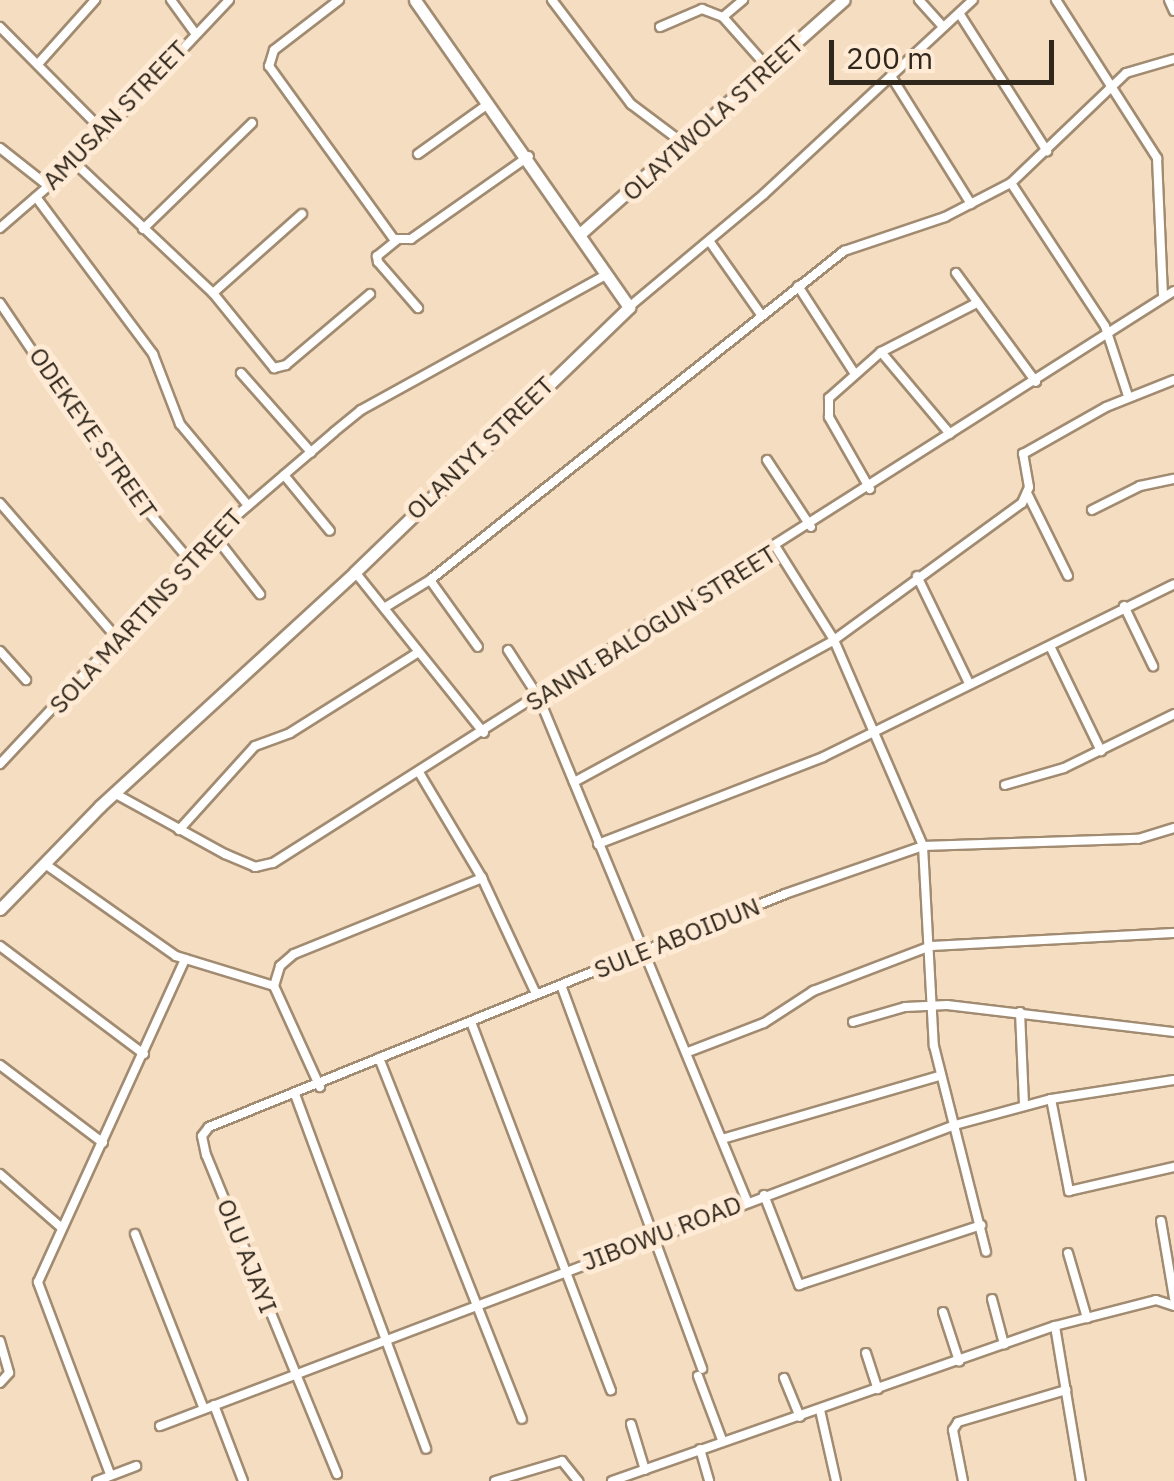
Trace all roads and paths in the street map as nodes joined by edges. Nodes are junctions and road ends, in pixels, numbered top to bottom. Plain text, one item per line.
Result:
1 (95, 0) edge
2 (171, 0) edge
3 (229, 0) edge
4 (339, 0) edge
5 (415, 0) edge
6 (552, 0) edge
7 (743, 0) edge
8 (842, 0) edge
9 (919, 0) edge
10 (973, 0) edge
11 (1056, 0) edge
12 (1168, 0) edge
13 (1174, 11) edge
14 (959, 13) junction
15 (723, 16) junction
16 (660, 27) dead end
17 (943, 27) junction
18 (0, 28) edge
19 (195, 33) junction
20 (1174, 59) edge
21 (38, 64) junction
22 (769, 69) junction
23 (892, 76) junction
24 (1109, 86) junction
25 (489, 104) junction
26 (252, 123) dead end
27 (103, 130) junction
28 (686, 145) junction
29 (0, 148) edge
30 (1047, 151) junction
31 (418, 154) dead end
32 (530, 156) junction
33 (74, 163) junction
34 (1010, 183) junction
35 (48, 185) junction
36 (36, 197) junction
37 (971, 204) junction
38 (302, 214) dead end
39 (0, 228) edge
40 (143, 229) junction
41 (581, 233) junction
42 (397, 240) junction
43 (710, 242) junction
44 (956, 273) dead end
45 (604, 276) junction
46 (798, 286) junction
47 (1174, 292) edge
48 (214, 293) junction
49 (370, 294) dead end
50 (1163, 296) junction
51 (0, 303) edge
52 (975, 304) junction
53 (629, 307) junction
54 (418, 308) dead end
55 (762, 316) junction
56 (1109, 334) junction
57 (881, 352) junction
58 (853, 371) junction
59 (240, 373) dead end
60 (1174, 380) edge
61 (1036, 382) junction
62 (1128, 396) junction
63 (950, 434) junction
64 (311, 452) junction
65 (766, 460) dead end
66 (284, 475) junction
67 (1174, 478) edge
68 (870, 488) junction
69 (1028, 494) junction
70 (0, 502) edge
71 (248, 504) junction
72 (1092, 510) dead end
73 (811, 528) junction
74 (330, 531) dead end
75 (214, 536) junction
76 (777, 549) junction
77 (190, 560) junction
78 (355, 572) junction
79 (917, 576) junction
80 (1068, 576) dead end
81 (430, 580) junction
82 (1174, 584) edge
83 (260, 594) dead end
84 (1124, 606) junction
85 (384, 608) junction
86 (118, 639) junction
87 (834, 640) junction
88 (1050, 646) junction
89 (478, 647) dead end
90 (508, 650) dead end
91 (0, 651) edge
92 (417, 653) junction
93 (1153, 666) dead end
94 (26, 680) dead end
95 (969, 682) junction
96 (539, 698) junction
97 (1174, 714) edge
98 (873, 730) junction
99 (484, 733) junction
100 (1102, 752) junction
101 (0, 764) edge
102 (420, 774) junction
103 (574, 782) junction
104 (1005, 785) dead end
105 (114, 792) junction
106 (1174, 828) edge
107 (178, 830) junction
108 (598, 844) junction
109 (923, 846) junction
110 (44, 864) junction
111 (482, 878) junction
112 (0, 909) edge
113 (1174, 933) edge
114 (0, 946) edge
115 (931, 946) junction
116 (645, 952) junction
117 (185, 958) junction
118 (561, 985) junction
119 (274, 986) junction
120 (536, 994) junction
121 (932, 1005) junction
122 (1020, 1012) junction
123 (471, 1022) junction
124 (853, 1022) dead end
125 (1174, 1032) edge
126 (688, 1052) junction
127 (144, 1054) junction
128 (379, 1058) junction
129 (0, 1065) edge
130 (939, 1076) junction
131 (1174, 1080) edge
132 (320, 1087) junction
133 (296, 1096) junction
134 (1051, 1098) junction
135 (1024, 1105) junction
136 (955, 1125) junction
137 (202, 1136) joint
138 (722, 1138) junction
139 (103, 1144) junction
140 (1174, 1166) edge
141 (0, 1174) edge
142 (764, 1195) junction
143 (747, 1200) junction
144 (1161, 1221) dead end
145 (982, 1225) junction
146 (62, 1228) junction
147 (135, 1234) dead end
148 (654, 1235) junction
149 (986, 1252) dead end
150 (1068, 1253) dead end
151 (566, 1270) junction
152 (1174, 1298) edge
153 (992, 1299) dead end
154 (478, 1304) junction
155 (1174, 1306) edge
156 (943, 1312) dead end
157 (1087, 1318) junction
158 (1055, 1326) junction
159 (387, 1338) junction
160 (0, 1341) edge
161 (1004, 1344) junction
162 (866, 1353) dead end
163 (959, 1360) junction
164 (296, 1374) junction
165 (784, 1378) dead end
166 (0, 1383) edge
167 (878, 1389) junction
168 (611, 1390) dead end
169 (1066, 1390) junction
170 (214, 1405) junction
171 (204, 1409) junction
172 (820, 1410) junction
173 (800, 1417) junction
174 (522, 1419) dead end
175 (630, 1424) dead end
176 (160, 1426) dead end
177 (722, 1440) junction
178 (426, 1448) dead end
179 (700, 1450) junction
180 (136, 1466) dead end
181 (645, 1470) junction
182 (110, 1474) junction
183 (337, 1474) dead end
184 (97, 1481) edge
185 (243, 1481) edge
186 (494, 1481) edge
187 (578, 1481) edge
188 (612, 1481) edge
189 (710, 1481) edge
190 (836, 1481) edge
191 (963, 1481) edge
192 (1082, 1481) edge

1 - 21 street
2 - 19 street
3 - 19 street, AMUSAN STREET
4 - 42 street
5 - 25 street
6 - 28 street
7 - 15 street
8 - 22 street, OLAYIWOLA STREET
9 - 17 street
10 - 14 street, OLANIYI STREET
11 - 24 street
12 - 13 street
14 - 17 street, OLANIYI STREET
14 - 30 street
15 - 16 street
15 - 22 street
17 - 23 street, OLANIYI STREET
18 - 21 street
19 - 27 street, AMUSAN STREET
20 - 24 street
21 - 27 street
22 - 28 street, OLAYIWOLA STREET
23 - 37 street
23 - 43 street, OLANIYI STREET
24 - 30 street
24 - 50 street
25 - 31 street
25 - 32 street
26 - 40 street
27 - 33 street, AMUSAN STREET
28 - 41 street, OLAYIWOLA STREET
29 - 35 street
30 - 34 street
32 - 41 street
32 - 42 street
33 - 35 street, AMUSAN STREET
33 - 40 street
34 - 37 street
34 - 56 street
35 - 36 street, AMUSAN STREET
36 - 39 street, AMUSAN STREET
36 - 71 street
37 - 46 street
38 - 48 street
40 - 48 street
41 - 45 street
42 - 54 street
43 - 53 street, OLANIYI STREET
43 - 55 street
44 - 52 street
45 - 53 street
45 - 64 street, SOLA MARTINS STREET
46 - 55 street
46 - 58 street
47 - 50 street, SANNI BALOGUN STREET
48 - 49 street
50 - 56 street, SANNI BALOGUN STREET
51 - 77 street, ODEKEYE STREET
52 - 57 street
52 - 61 street
53 - 78 street, OLANIYI STREET
55 - 81 street
56 - 61 street, SANNI BALOGUN STREET
56 - 62 street
57 - 58 street
57 - 63 street
58 - 68 street
59 - 64 street
60 - 62 street
61 - 63 street, SANNI BALOGUN STREET
62 - 69 street
63 - 68 street, SANNI BALOGUN STREET
64 - 66 street, SOLA MARTINS STREET
65 - 73 street
66 - 71 street, SOLA MARTINS STREET
66 - 74 street
67 - 72 street
68 - 73 street, SANNI BALOGUN STREET
69 - 79 street
69 - 80 street
70 - 86 street
71 - 75 street, SOLA MARTINS STREET
73 - 76 street, SANNI BALOGUN STREET
75 - 77 street, SOLA MARTINS STREET
75 - 83 street
76 - 87 street
76 - 96 street, SANNI BALOGUN STREET
77 - 86 street, SOLA MARTINS STREET
78 - 85 street
78 - 105 street, OLANIYI STREET
79 - 87 street
79 - 95 street
81 - 85 street
81 - 89 street
82 - 84 street
84 - 88 street
84 - 93 street
85 - 92 street
86 - 101 street, SOLA MARTINS STREET
87 - 98 street
87 - 103 street
88 - 95 street
88 - 100 street
90 - 96 street
91 - 94 street
92 - 99 street
92 - 107 street
95 - 98 street
96 - 99 street, SANNI BALOGUN STREET
96 - 103 street
97 - 100 street
98 - 108 street
98 - 109 street
99 - 102 street, SANNI BALOGUN STREET
100 - 104 street
102 - 107 street, SANNI BALOGUN STREET
102 - 111 street
103 - 108 street
105 - 107 street, SANNI BALOGUN STREET
105 - 110 street, OLANIYI STREET
106 - 109 street, SULE ABOIDUN
108 - 116 street
109 - 115 street
109 - 116 street, SULE ABOIDUN
110 - 112 street, OLANIYI STREET
110 - 117 street
111 - 119 street
111 - 120 street
113 - 115 street
114 - 127 street
115 - 121 street
115 - 126 street
116 - 118 street, SULE ABOIDUN
116 - 126 street
117 - 119 street
117 - 127 street
118 - 120 street, SULE ABOIDUN
118 - 148 street
119 - 132 street
120 - 123 street, SULE ABOIDUN
121 - 122 street
121 - 124 street
121 - 130 street
122 - 125 street
122 - 135 street
123 - 128 street, SULE ABOIDUN
123 - 151 street
126 - 138 street
127 - 139 street
128 - 132 street, SULE ABOIDUN
128 - 154 street
129 - 139 street
130 - 136 street
130 - 138 street
131 - 134 street, JIBOWU ROAD
132 - 133 street, SULE ABOIDUN
133 - 137 street, SULE ABOIDUN
133 - 159 street
134 - 135 street, JIBOWU ROAD
134 - 140 street
135 - 136 street, JIBOWU ROAD
136 - 142 street, JIBOWU ROAD
136 - 145 street
137 - 164 street, OLU AJAYI
138 - 143 street
139 - 146 street
141 - 146 street
142 - 143 street, JIBOWU ROAD
142 - 145 street
143 - 148 street, JIBOWU ROAD
144 - 152 street
145 - 149 street
146 - 182 street
147 - 171 street
148 - 151 street, JIBOWU ROAD
148 - 177 street
150 - 157 street
151 - 154 street, JIBOWU ROAD
151 - 168 street
153 - 161 street
154 - 159 street, JIBOWU ROAD
154 - 174 street
155 - 157 street
156 - 163 street
157 - 158 street
158 - 161 street
158 - 169 street
159 - 164 street, JIBOWU ROAD
159 - 178 street
160 - 166 street
161 - 163 street
162 - 167 street
163 - 167 street
164 - 170 street, JIBOWU ROAD
164 - 183 street, OLU AJAYI
165 - 173 street
167 - 172 street
169 - 191 street
169 - 192 street
170 - 171 street, JIBOWU ROAD
170 - 185 street
171 - 176 street, JIBOWU ROAD
172 - 173 street
172 - 190 street
173 - 177 street
175 - 181 street
177 - 179 street
179 - 181 street
179 - 189 street
180 - 182 street
181 - 188 street
182 - 184 street
186 - 187 street

